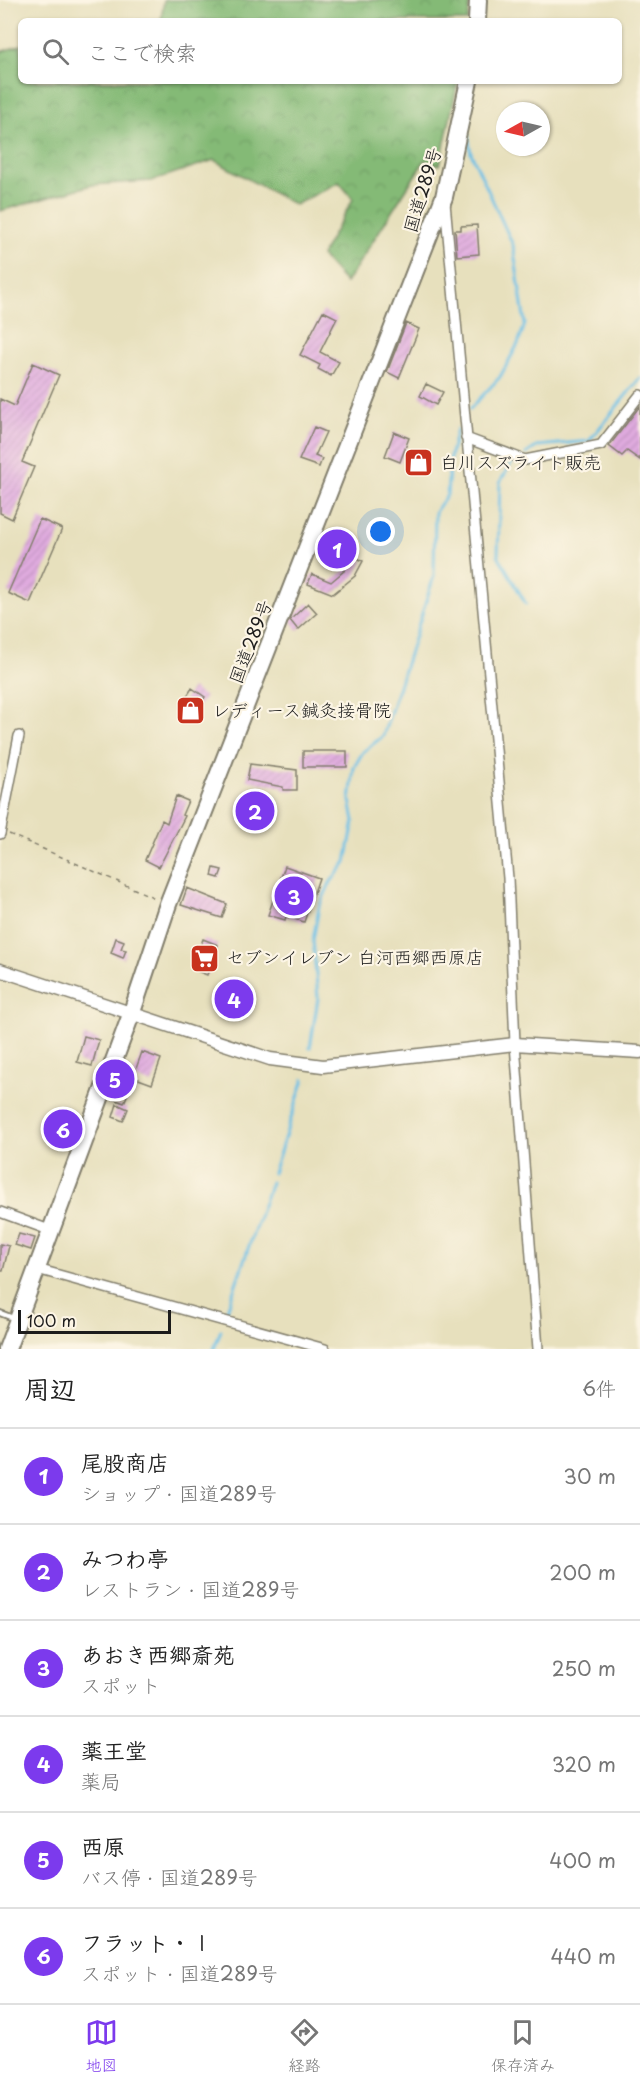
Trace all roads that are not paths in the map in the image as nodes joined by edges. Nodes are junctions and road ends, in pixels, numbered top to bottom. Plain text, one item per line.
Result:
1 (478, 0) edge
2 (477, 18) edge
3 (468, 84) edge
4 (444, 198) junction
5 (640, 396) edge
6 (466, 438) junction
7 (19, 736) dead end
8 (1, 832) edge
9 (0, 970) edge
10 (132, 1012) junction
11 (515, 1044) junction
12 (640, 1052) edge
13 (0, 1212) edge
14 (52, 1231) junction
15 (37, 1269) junction
16 (0, 1313) edge
17 (19, 1320) junction
18 (7, 1349) edge
19 (325, 1349) edge
20 (538, 1349) edge

1 - 2 highway
3 - 4 highway, 国道289号
4 - 6 street
4 - 10 highway, 国道289号
5 - 6 street
6 - 11 street
7 - 8 street
9 - 10 street
10 - 11 street
10 - 14 highway, 国道289号
11 - 12 street
11 - 20 street
13 - 14 street
14 - 15 highway, 国道289号
15 - 17 highway, 国道289号
15 - 19 street
16 - 17 lane
17 - 18 highway, 国道289号

